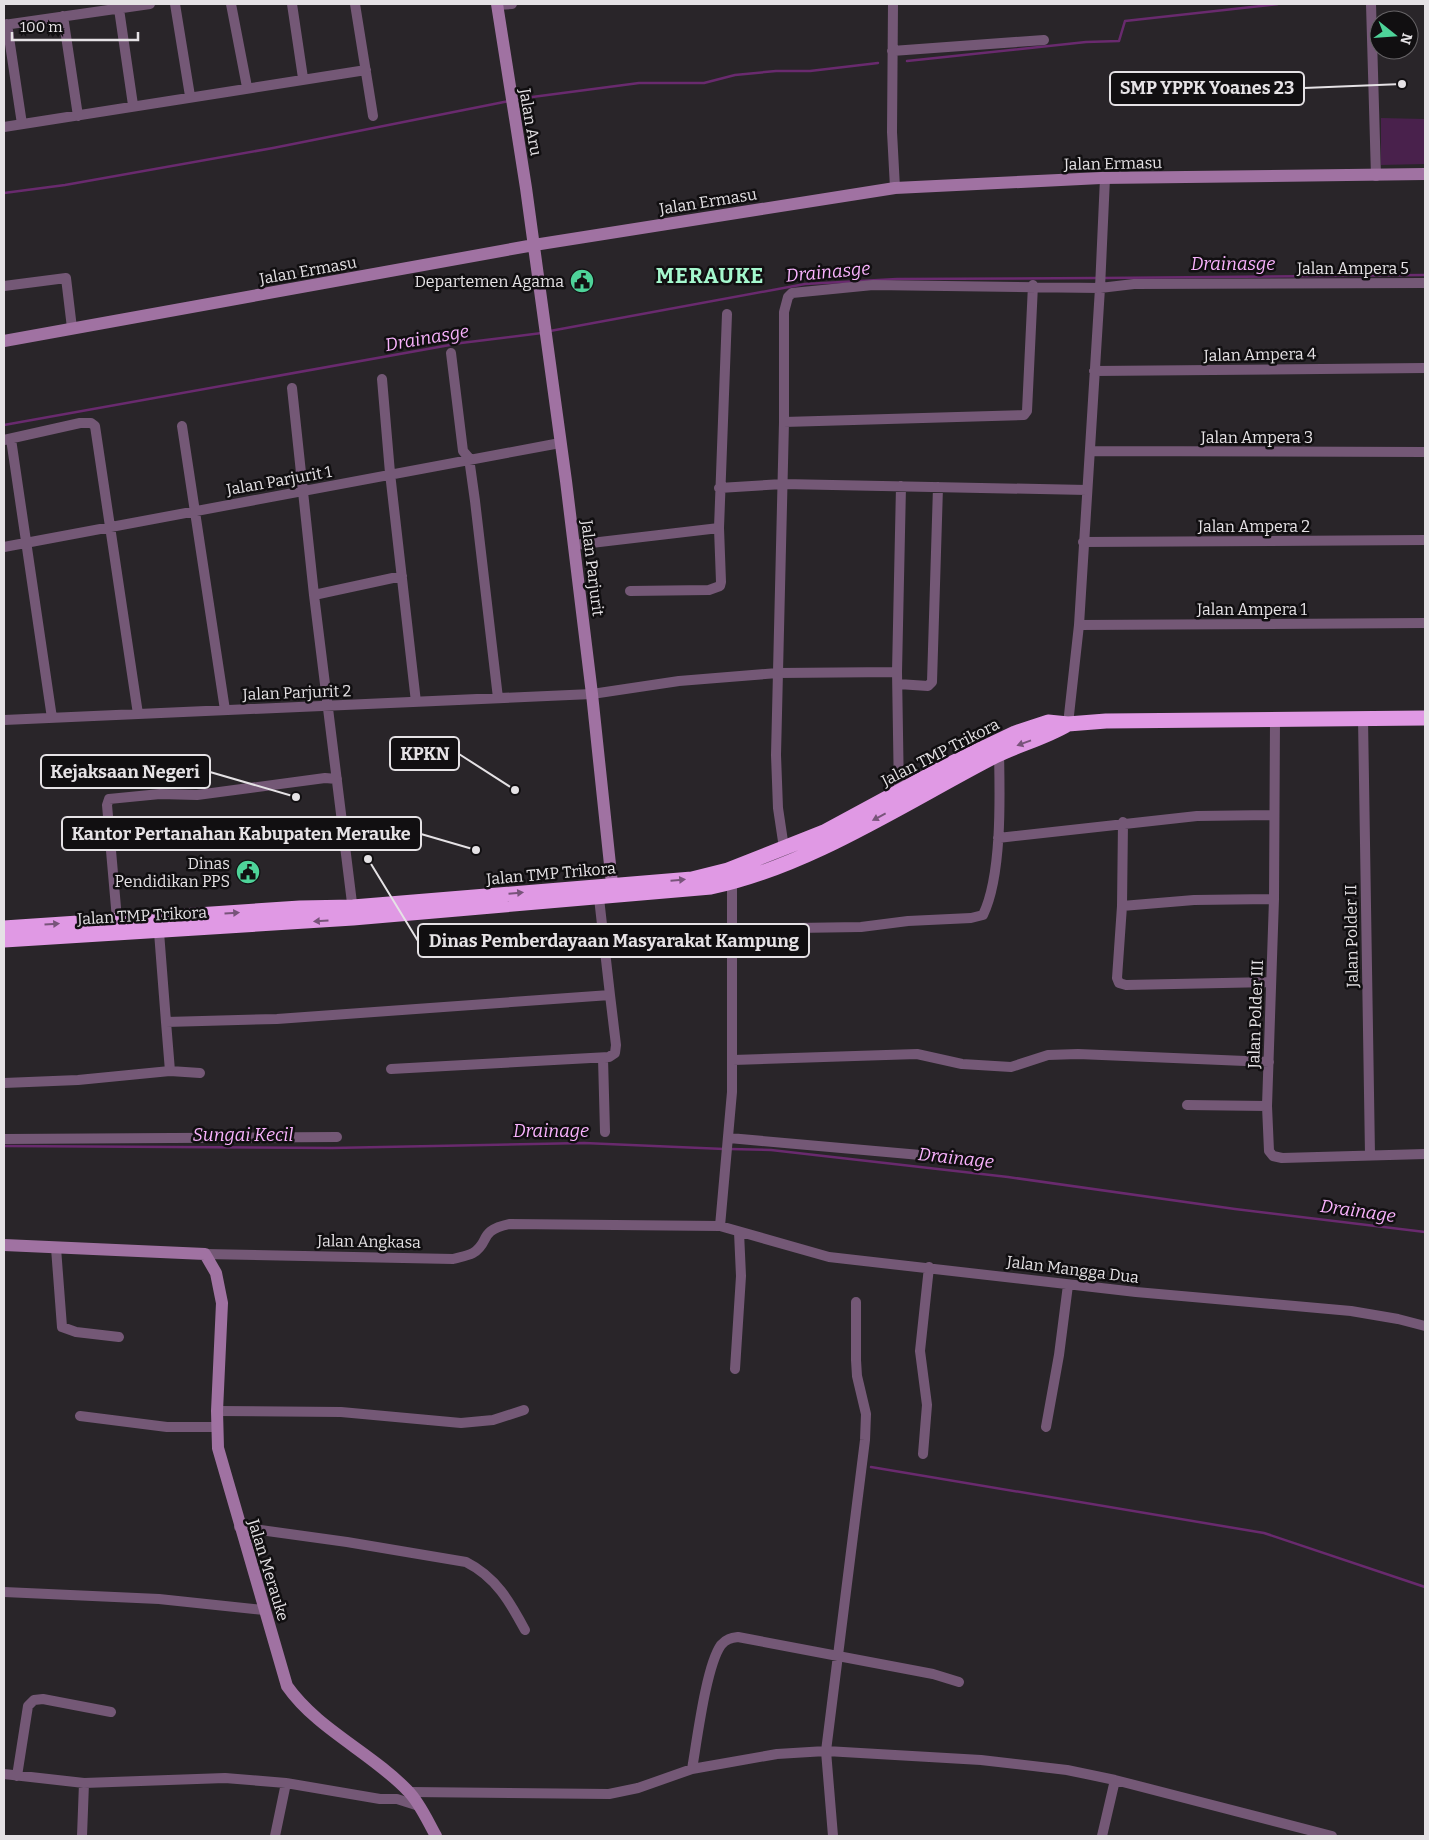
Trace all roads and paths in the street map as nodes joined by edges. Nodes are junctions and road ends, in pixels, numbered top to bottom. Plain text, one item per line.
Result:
1 (150, 4) edge
2 (175, 4) edge
3 (231, 4) edge
4 (292, 4) edge
5 (355, 4) edge
6 (497, 4) edge
7 (512, 4) edge
8 (893, 4) edge
9 (1371, 4) edge
10 (119, 9) junction
11 (63, 16) junction
12 (5, 25) edge
13 (1044, 40) dead end
14 (892, 51) junction
15 (366, 70) junction
16 (303, 78) junction
17 (247, 87) junction
18 (190, 96) junction
19 (134, 105) junction
20 (78, 116) junction
21 (373, 116) dead end
22 (22, 124) junction
23 (4, 128) edge
24 (1425, 174) edge
25 (1376, 176) junction
26 (1105, 178) junction
27 (894, 188) junction
28 (534, 245) junction
29 (1425, 283) edge
30 (1033, 285) junction
31 (4, 286) edge
32 (1100, 288) junction
33 (727, 314) dead end
34 (72, 328) junction
35 (4, 341) edge
36 (451, 353) dead end
37 (1425, 368) edge
38 (1094, 371) junction
39 (382, 379) dead end
40 (292, 388) dead end
41 (784, 422) junction
42 (182, 426) dead end
43 (7, 440) edge
44 (560, 443) junction
45 (1090, 451) junction
46 (1425, 452) edge
47 (469, 458) junction
48 (390, 473) junction
49 (783, 484) junction
50 (900, 486) junction
51 (938, 487) junction
52 (719, 488) junction
53 (1087, 490) junction
54 (302, 493) junction
55 (193, 510) junction
56 (110, 526) junction
57 (719, 528) junction
58 (1425, 540) edge
59 (26, 542) junction
60 (1083, 542) junction
61 (574, 545) junction
62 (4, 547) edge
63 (402, 576) junction
64 (630, 591) dead end
65 (314, 595) junction
66 (1425, 623) edge
67 (1079, 625) junction
68 (897, 672) junction
69 (778, 673) junction
70 (898, 684) junction
71 (592, 694) junction
72 (498, 698) junction
73 (416, 702) junction
74 (326, 706) junction
75 (225, 710) junction
76 (138, 714) junction
77 (52, 718) junction
78 (1363, 718) junction
79 (1425, 718) edge
80 (4, 720) edge
81 (1275, 720) junction
82 (1068, 724) junction
83 (999, 753) junction
84 (337, 779) junction
85 (899, 799) junction
86 (1274, 815) junction
87 (1123, 822) junction
88 (998, 838) junction
89 (784, 848) junction
90 (732, 883) junction
91 (609, 893) junction
92 (1274, 899) junction
93 (1122, 906) junction
94 (353, 913) junction
95 (117, 920) junction
96 (134, 926) junction
97 (4, 928) edge
98 (733, 930) junction
99 (159, 932) junction
100 (4, 940) edge
101 (1271, 982) junction
102 (610, 995) junction
103 (166, 1022) junction
104 (603, 1058) junction
105 (733, 1060) junction
106 (1269, 1062) junction
107 (391, 1069) dead end
108 (170, 1071) junction
109 (200, 1073) dead end
110 (4, 1083) edge
111 (1187, 1105) dead end
112 (1267, 1106) junction
113 (605, 1132) dead end
114 (338, 1137) dead end
115 (4, 1139) edge
116 (728, 1141) junction
117 (1425, 1154) edge
118 (1370, 1155) junction
119 (943, 1157) dead end
120 (720, 1226) junction
121 (739, 1232) junction
122 (4, 1245) edge
123 (56, 1248) junction
124 (205, 1254) junction
125 (929, 1267) junction
126 (1068, 1284) junction
127 (856, 1302) dead end
128 (1425, 1326) edge
129 (119, 1337) dead end
130 (735, 1369) dead end
131 (524, 1410) dead end
132 (217, 1411) junction
133 (80, 1416) dead end
134 (1046, 1426) dead end
135 (217, 1427) junction
136 (923, 1454) dead end
137 (239, 1527) junction
138 (4, 1592) edge
139 (264, 1610) junction
140 (526, 1630) dead end
141 (838, 1656) junction
142 (959, 1682) dead end
143 (110, 1712) dead end
144 (826, 1751) junction
145 (692, 1769) junction
146 (4, 1774) edge
147 (17, 1776) junction
148 (1115, 1780) junction
149 (84, 1783) junction
150 (286, 1783) junction
151 (410, 1792) junction
152 (419, 1806) junction
153 (82, 1836) edge
154 (275, 1836) edge
155 (436, 1836) edge
156 (833, 1836) edge
157 (1102, 1836) edge
158 (1332, 1836) edge

1 - 10 street
2 - 18 street
3 - 17 street
4 - 16 street
5 - 15 street
6 - 7 street
6 - 28 street, Jalan Aru
8 - 14 street
9 - 25 street
10 - 11 street
10 - 19 street
11 - 12 street
11 - 20 street
12 - 22 street
13 - 14 street
14 - 27 street
15 - 16 street
15 - 21 street
16 - 17 street
17 - 18 street
18 - 19 street
19 - 20 street
20 - 22 street
22 - 23 street
24 - 25 street, Jalan Ermasu
25 - 26 street, Jalan Ermasu
26 - 27 street, Jalan Ermasu
26 - 32 street
27 - 28 street, Jalan Ermasu
28 - 34 street, Jalan Ermasu
28 - 44 street, Jalan Parjurit
29 - 32 street, Jalan Ampera 5
30 - 32 street, Jalan Ampera 5
30 - 41 street
30 - 41 street, Jalan Ampera 5
31 - 34 street
32 - 38 street
33 - 52 street
34 - 35 street, Jalan Ermasu
36 - 47 street
37 - 38 street, Jalan Ampera 4
38 - 45 street
39 - 48 street
40 - 54 street
41 - 49 street
42 - 55 street
43 - 56 street
43 - 59 street
44 - 47 street, Jalan Parjurit 1
44 - 61 street, Jalan Parjurit
45 - 46 street, Jalan Ampera 3
45 - 53 street
47 - 48 street, Jalan Parjurit 1
47 - 72 street
48 - 54 street, Jalan Parjurit 1
48 - 63 street
49 - 50 street
49 - 52 street
49 - 69 street
50 - 51 street
50 - 68 street
51 - 53 street
51 - 70 street
52 - 57 street
53 - 60 street
54 - 55 street, Jalan Parjurit 1
54 - 65 street
55 - 56 street, Jalan Parjurit 1
55 - 75 street
56 - 59 street, Jalan Parjurit 1
56 - 76 street
57 - 61 street
57 - 64 street
58 - 60 street, Jalan Ampera 2
59 - 62 street, Jalan Parjurit 1
59 - 77 street
60 - 67 street
61 - 71 street, Jalan Parjurit
63 - 65 street
63 - 73 street
65 - 74 street
66 - 67 street, Jalan Ampera 1
67 - 82 street
68 - 69 street, Jalan Parjurit 2
68 - 70 street
69 - 71 street, Jalan Parjurit 2
69 - 89 street
70 - 85 street
71 - 72 street, Jalan Parjurit 2
71 - 91 street, Jalan Parjurit
72 - 73 street, Jalan Parjurit 2
73 - 74 street, Jalan Parjurit 2
74 - 75 street, Jalan Parjurit 2
74 - 84 street
75 - 76 street, Jalan Parjurit 2
76 - 77 street, Jalan Parjurit 2
77 - 80 street, Jalan Parjurit 2
78 - 79 highway, Jalan TMP Trikora
78 - 81 highway, Jalan TMP Trikora
78 - 118 street, Jalan Polder II
81 - 82 highway, Jalan TMP Trikora
81 - 86 street, Jalan Polder III
82 -> 83 highway, Jalan TMP Trikora
82 - 85 highway, Jalan TMP Trikora
83 - 85 highway, Jalan TMP Trikora
83 - 88 street
84 - 94 street
84 - 95 street
85 - 89 highway, Jalan TMP Trikora
85 -> 90 highway, Jalan TMP Trikora
86 - 87 street
86 - 92 street, Jalan Polder III
87 - 88 street
87 - 93 street
88 - 98 street
91 -> 89 highway, Jalan TMP Trikora
90 - 91 highway, Jalan TMP Trikora
90 - 98 street
94 -> 91 highway, Jalan TMP Trikora
91 - 94 highway, Jalan TMP Trikora
91 - 102 street
92 - 93 street
92 - 101 street, Jalan Polder III
93 - 101 street
96 -> 94 highway, Jalan TMP Trikora
94 -> 99 highway, Jalan TMP Trikora
95 - 96 highway, Jalan TMP Trikora
97 -> 95 highway, Jalan TMP Trikora
96 - 99 highway, Jalan TMP Trikora
96 - 100 highway, Jalan TMP Trikora
98 - 105 street
99 - 103 street
101 - 106 street, Jalan Polder III
102 - 103 street
102 - 104 street
103 - 108 street
104 - 107 street
104 - 113 street
105 - 106 street
105 - 116 street
106 - 112 street, Jalan Polder III
108 - 109 street
108 - 110 street
111 - 112 street
112 - 118 street, Jalan Polder III
114 - 115 street
116 - 119 street
116 - 120 street
117 - 118 street, Jalan Polder III
120 - 121 street, Jalan Mangga Dua
120 - 124 street, Jalan Angkasa
121 - 125 street, Jalan Mangga Dua
121 - 130 street
122 - 123 street, Jalan Angkasa
123 - 124 street, Jalan Angkasa
123 - 129 street
124 - 132 street, Jalan Merauke
125 - 126 street, Jalan Mangga Dua
125 - 136 street
126 - 128 street, Jalan Mangga Dua
126 - 134 street
127 - 141 street
131 - 132 street
132 - 135 street, Jalan Merauke
133 - 135 street
135 - 137 street, Jalan Merauke
137 - 139 street, Jalan Merauke
137 - 140 street
138 - 139 street
139 - 151 street, Jalan Merauke
141 - 142 street
141 - 144 street
141 - 145 street
143 - 147 street
144 - 145 street
144 - 148 street
144 - 156 street
145 - 151 street
146 - 147 street
147 - 149 street
148 - 157 street
148 - 158 street
149 - 150 street
149 - 153 street
150 - 152 street
150 - 154 street
151 - 152 street, Jalan Merauke
152 - 155 street, Jalan Merauke

